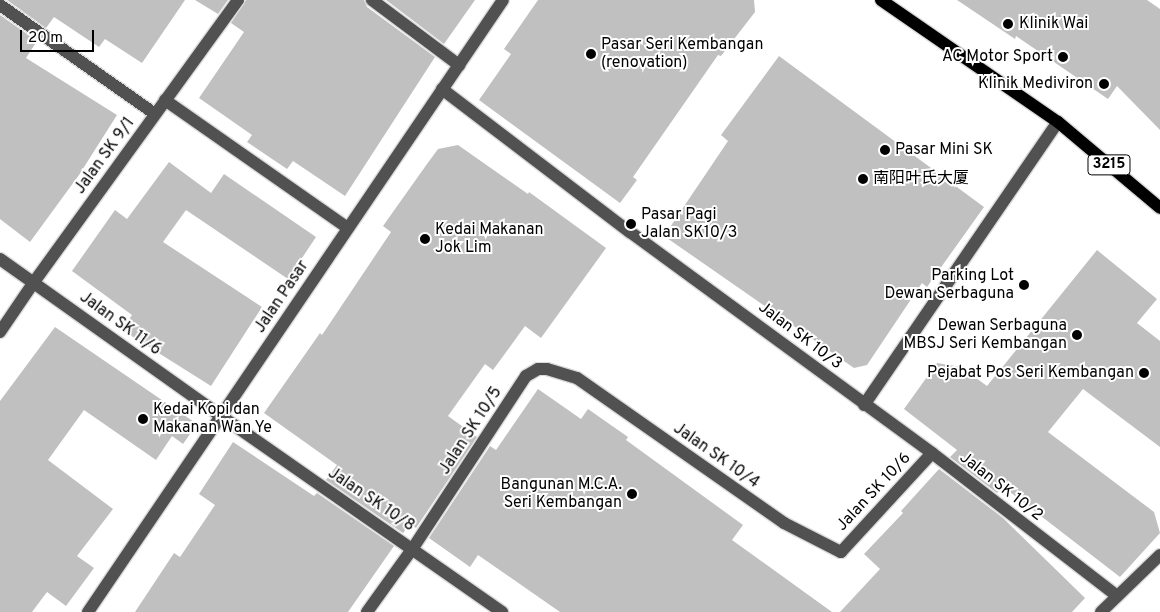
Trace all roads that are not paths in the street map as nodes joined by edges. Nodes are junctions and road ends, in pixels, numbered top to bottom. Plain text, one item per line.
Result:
1 (238, 0) edge
2 (372, 0) edge
3 (503, 0) edge
4 (890, 2) edge
5 (0, 5) edge
6 (459, 65) junction
7 (442, 89) junction
8 (165, 100) junction
9 (155, 114) junction
10 (1058, 122) junction
11 (1160, 208) edge
12 (348, 228) junction
13 (0, 259) edge
14 (34, 282) junction
15 (0, 332) edge
16 (577, 378) joint
17 (864, 405) junction
18 (220, 416) junction
19 (932, 453) junction
20 (413, 548) junction
21 (841, 552) joint
22 (1160, 555) edge
23 (1117, 596) junction
24 (88, 612) edge
25 (367, 612) edge
26 (502, 612) edge
27 (1101, 612) edge

1 - 8 street, Jalan SK 9/1
2 - 6 street
3 - 6 street, Jalan Pasar
4 - 10 main road, 3215
5 - 9 street
6 - 7 street, Jalan Pasar
7 - 12 street, Jalan Pasar
7 - 17 street, Jalan SK 10/3
8 - 9 street, Jalan SK 9/1
8 - 12 street
9 - 14 street, Jalan SK 9/1
10 - 11 main road, 3215
10 - 17 street
12 - 18 street, Jalan Pasar
13 - 14 street, Jalan SK 11/6
14 - 15 street, Jalan SK 9/1
14 - 18 street, Jalan SK 11/6
16 - 20 street, Jalan SK 10/5
16 - 21 street, Jalan SK 10/4
17 - 19 street, Jalan SK 10/2
18 - 20 street, Jalan SK 10/8
18 - 24 street, Jalan Pasar
19 - 21 street, Jalan SK 10/6
19 - 23 street, Jalan SK 10/2
20 - 25 street, Jalan SK 10/5
20 - 26 street, Jalan SK 10/8
22 - 23 street
23 - 27 street

